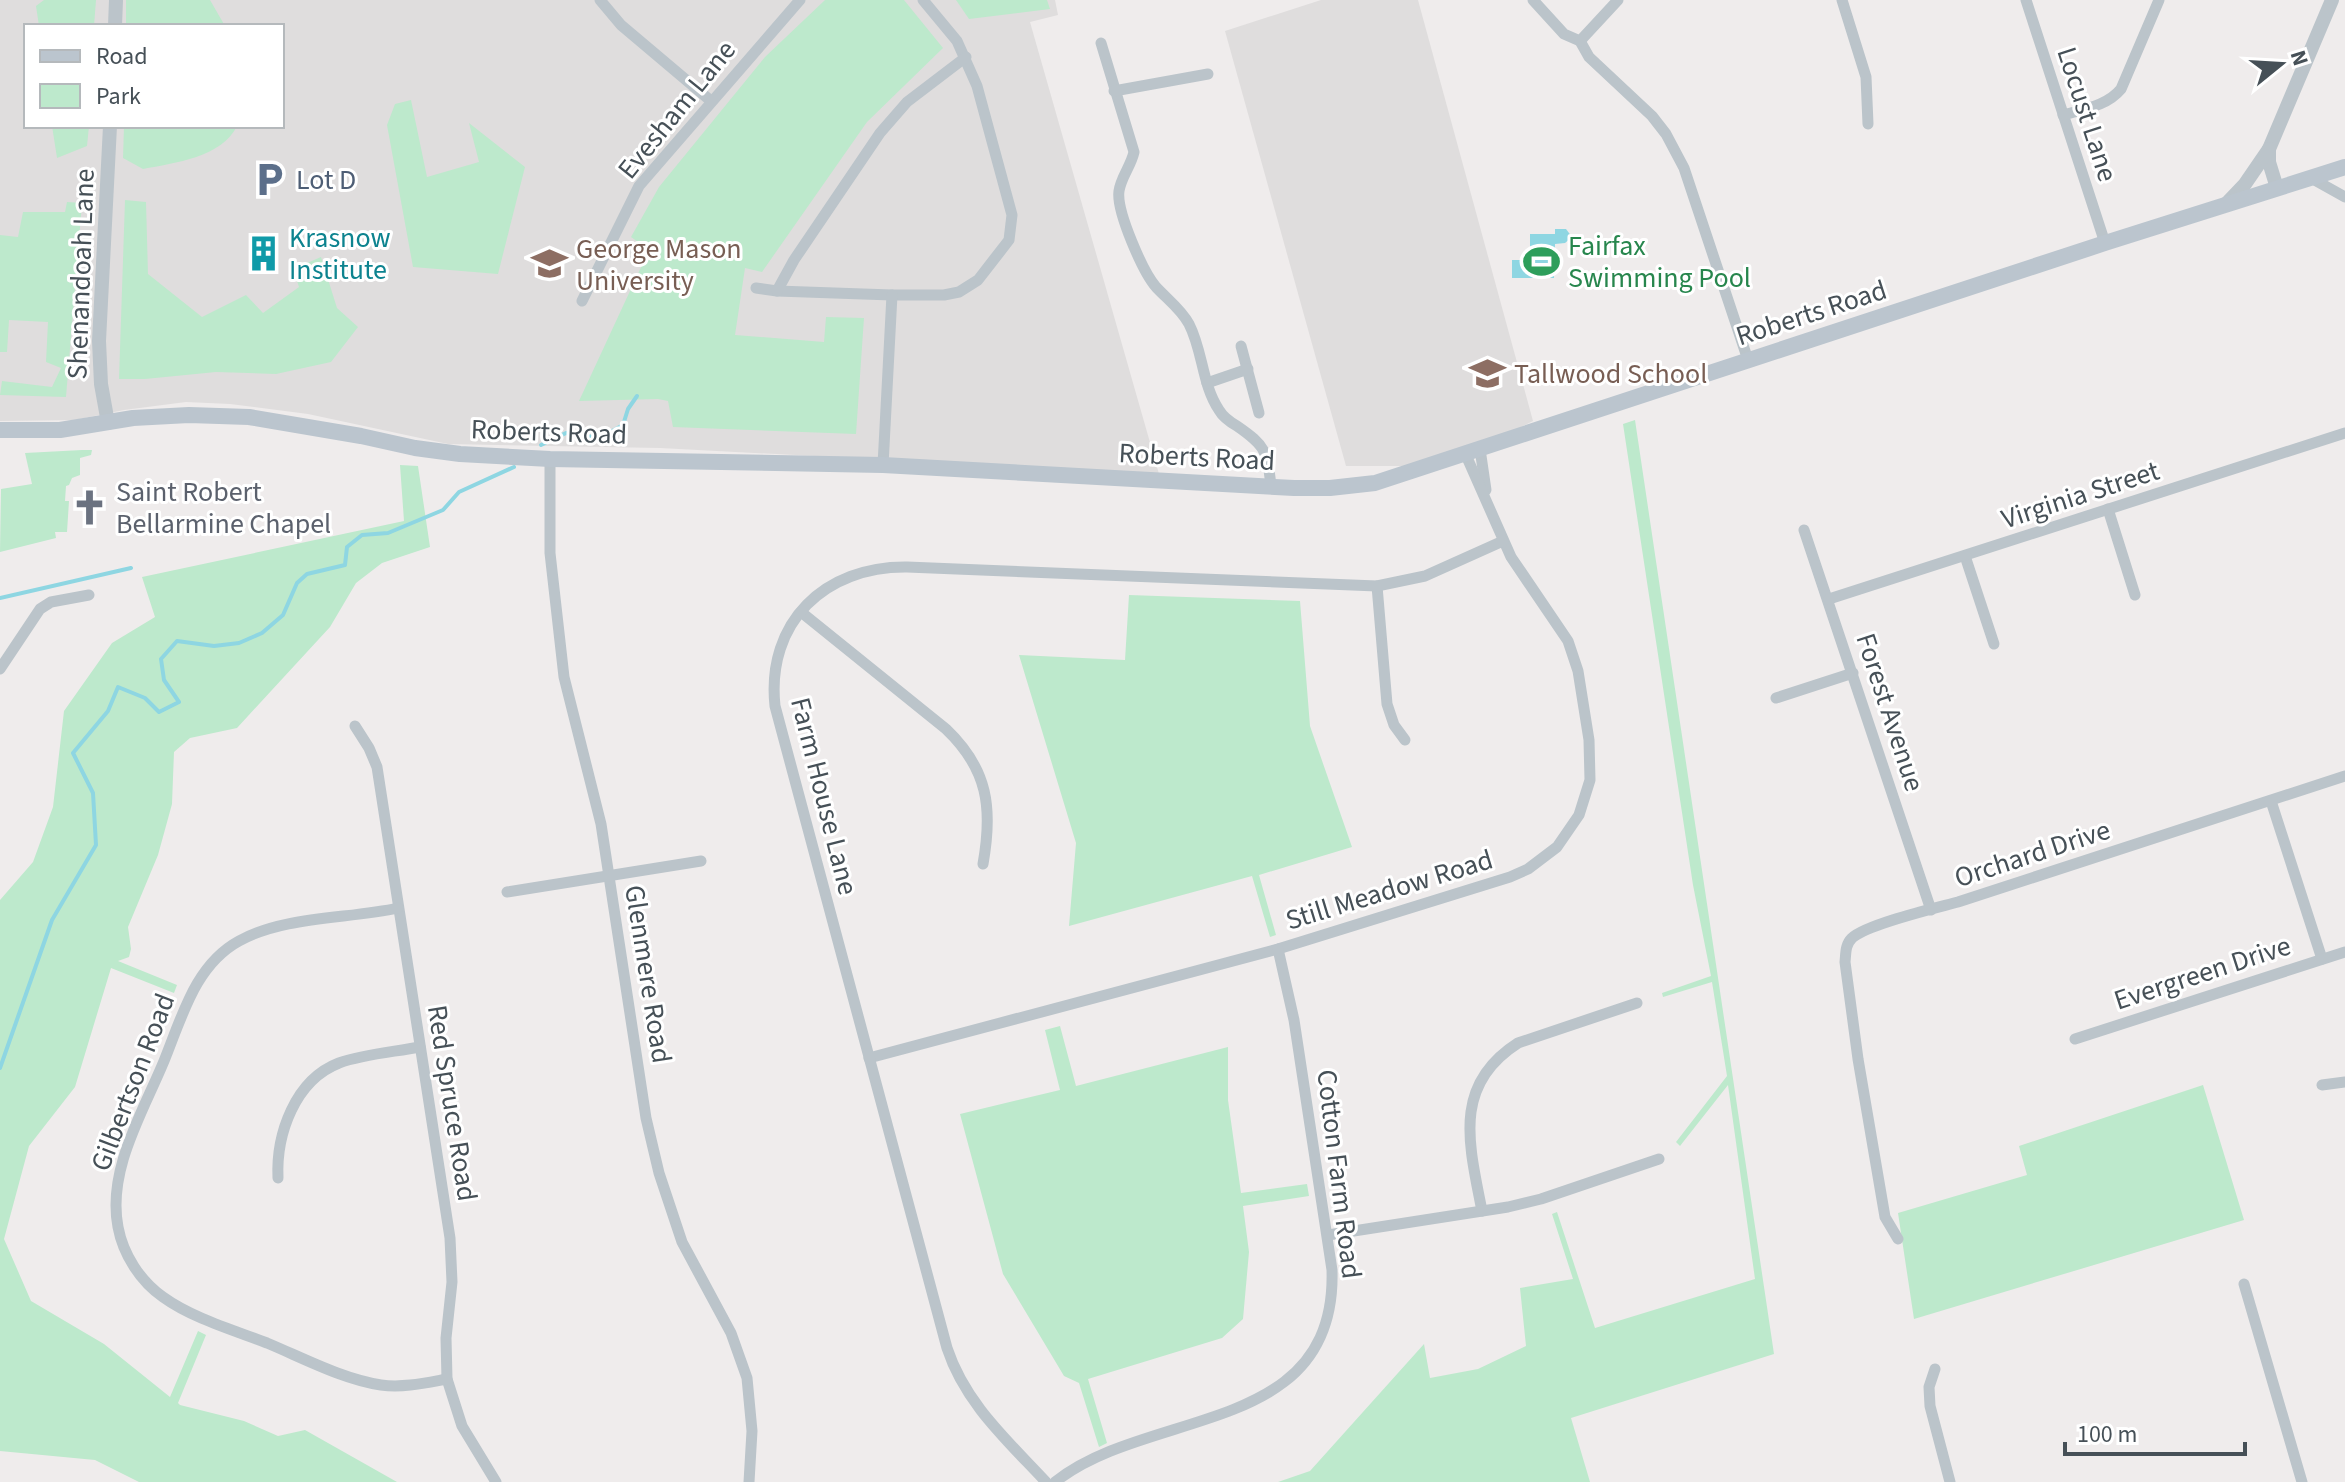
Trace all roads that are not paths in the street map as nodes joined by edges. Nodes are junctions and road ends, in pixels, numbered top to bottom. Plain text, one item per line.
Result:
1 (116, 0) edge
2 (600, 0) edge
3 (800, 0) edge
4 (923, 0) edge
5 (1533, 0) edge
6 (1618, 0) edge
7 (1842, 0) edge
8 (2026, 0) edge
9 (2159, 0) edge
10 (2332, 0) edge
11 (115, 24) edge
12 (1580, 41) junction
13 (1101, 43) dead end
14 (966, 57) junction
15 (1208, 74) dead end
16 (1114, 91) junction
17 (711, 101) junction
18 (2063, 115) junction
19 (1868, 124) dead end
20 (110, 128) edge
21 (2269, 149) junction
22 (2345, 167) edge
23 (2311, 178) junction
24 (2277, 188) junction
25 (2345, 197) edge
26 (2224, 205) junction
27 (2105, 243) junction
28 (756, 288) dead end
29 (777, 291) junction
30 (892, 295) junction
31 (582, 301) dead end
32 (1241, 346) dead end
33 (1748, 360) junction
34 (1248, 369) junction
35 (1207, 383) junction
36 (1259, 413) dead end
37 (108, 423) junction
38 (0, 430) edge
39 (2345, 433) edge
40 (1472, 451) junction
41 (550, 459) junction
42 (883, 465) junction
43 (1271, 486) junction
44 (2108, 509) junction
45 (1804, 530) dead end
46 (1503, 541) junction
47 (1965, 556) junction
48 (1377, 586) junction
49 (89, 595) dead end
50 (2135, 595) dead end
51 (1829, 599) junction
52 (801, 612) junction
53 (1994, 644) dead end
54 (0, 669) edge
55 (1853, 673) junction
56 (1776, 698) dead end
57 (355, 726) dead end
58 (1405, 740) dead end
59 (2345, 776) edge
60 (2271, 801) junction
61 (701, 861) dead end
62 (983, 864) dead end
63 (610, 877) junction
64 (507, 892) dead end
65 (398, 908) junction
66 (1931, 910) junction
67 (1278, 949) junction
68 (2345, 952) edge
69 (2322, 959) junction
70 (1637, 1003) dead end
71 (2075, 1039) dead end
72 (420, 1047) junction
73 (869, 1058) junction
74 (2345, 1082) edge
75 (2322, 1085) dead end
76 (1659, 1159) dead end
77 (278, 1178) dead end
78 (1482, 1211) junction
79 (1328, 1235) junction
80 (1898, 1239) dead end
81 (2244, 1284) dead end
82 (1935, 1369) dead end
83 (447, 1379) junction
84 (496, 1482) edge
85 (749, 1482) edge
86 (1046, 1482) edge
87 (1055, 1482) edge
88 (1950, 1482) edge
89 (2302, 1482) edge

1 - 11 street
2 - 17 street
3 - 17 street, Evesham Lane
4 - 14 street
5 - 12 street
6 - 12 street
7 - 19 street
8 - 18 street, Locust Lane
9 - 18 street
10 - 21 street
12 - 33 street
13 - 16 street
14 - 29 street
14 - 30 street
15 - 16 street
16 - 35 street
17 - 31 street, Evesham Lane
18 - 27 street, Locust Lane
20 - 37 street, Shenandoah Lane
21 - 24 street
21 - 26 street
22 - 23 main road, Roberts Road
23 - 24 main road, Roberts Road
23 - 25 street
24 - 26 main road, Roberts Road
26 - 27 main road, Roberts Road
27 - 33 main road, Roberts Road
28 - 29 street
29 - 30 street
30 - 42 street
32 - 34 street
33 - 40 main road, Roberts Road
34 - 35 street
34 - 36 street
35 - 43 street
37 - 38 main road, Roberts Road
37 - 41 main road, Roberts Road
39 - 44 street, Virginia Street
40 - 43 main road, Roberts Road
40 - 46 street, Still Meadow Road
41 - 42 main road, Roberts Road
41 - 63 street, Glenmere Road
42 - 43 main road, Roberts Road
44 - 47 street, Virginia Street
44 - 50 street
45 - 51 street, Forest Avenue
46 - 48 street, Farm House Lane
46 - 67 street, Still Meadow Road
47 - 51 street, Virginia Street
47 - 53 street
48 - 52 street, Farm House Lane
48 - 58 street
49 - 54 street
51 - 55 street, Forest Avenue
52 - 62 street
52 - 73 street, Farm House Lane
55 - 56 street
55 - 66 street, Forest Avenue
57 - 65 street, Red Spruce Road
59 - 60 street, Orchard Drive
60 - 66 street, Orchard Drive
60 - 69 street
61 - 63 street
63 - 64 street
63 - 85 street, Glenmere Road
65 - 72 street, Red Spruce Road
65 - 83 street, Gilbertson Road
66 - 80 street, Orchard Drive
67 - 73 street, Still Meadow Road
67 - 79 street, Cotton Farm Road
68 - 69 street, Evergreen Drive
69 - 71 street, Evergreen Drive
70 - 78 street
72 - 77 street
72 - 83 street, Red Spruce Road
73 - 86 street, Farm House Lane
74 - 75 street
76 - 78 street
78 - 79 street
79 - 87 street, Cotton Farm Road
81 - 89 street
82 - 88 street
83 - 84 street, Red Spruce Road

